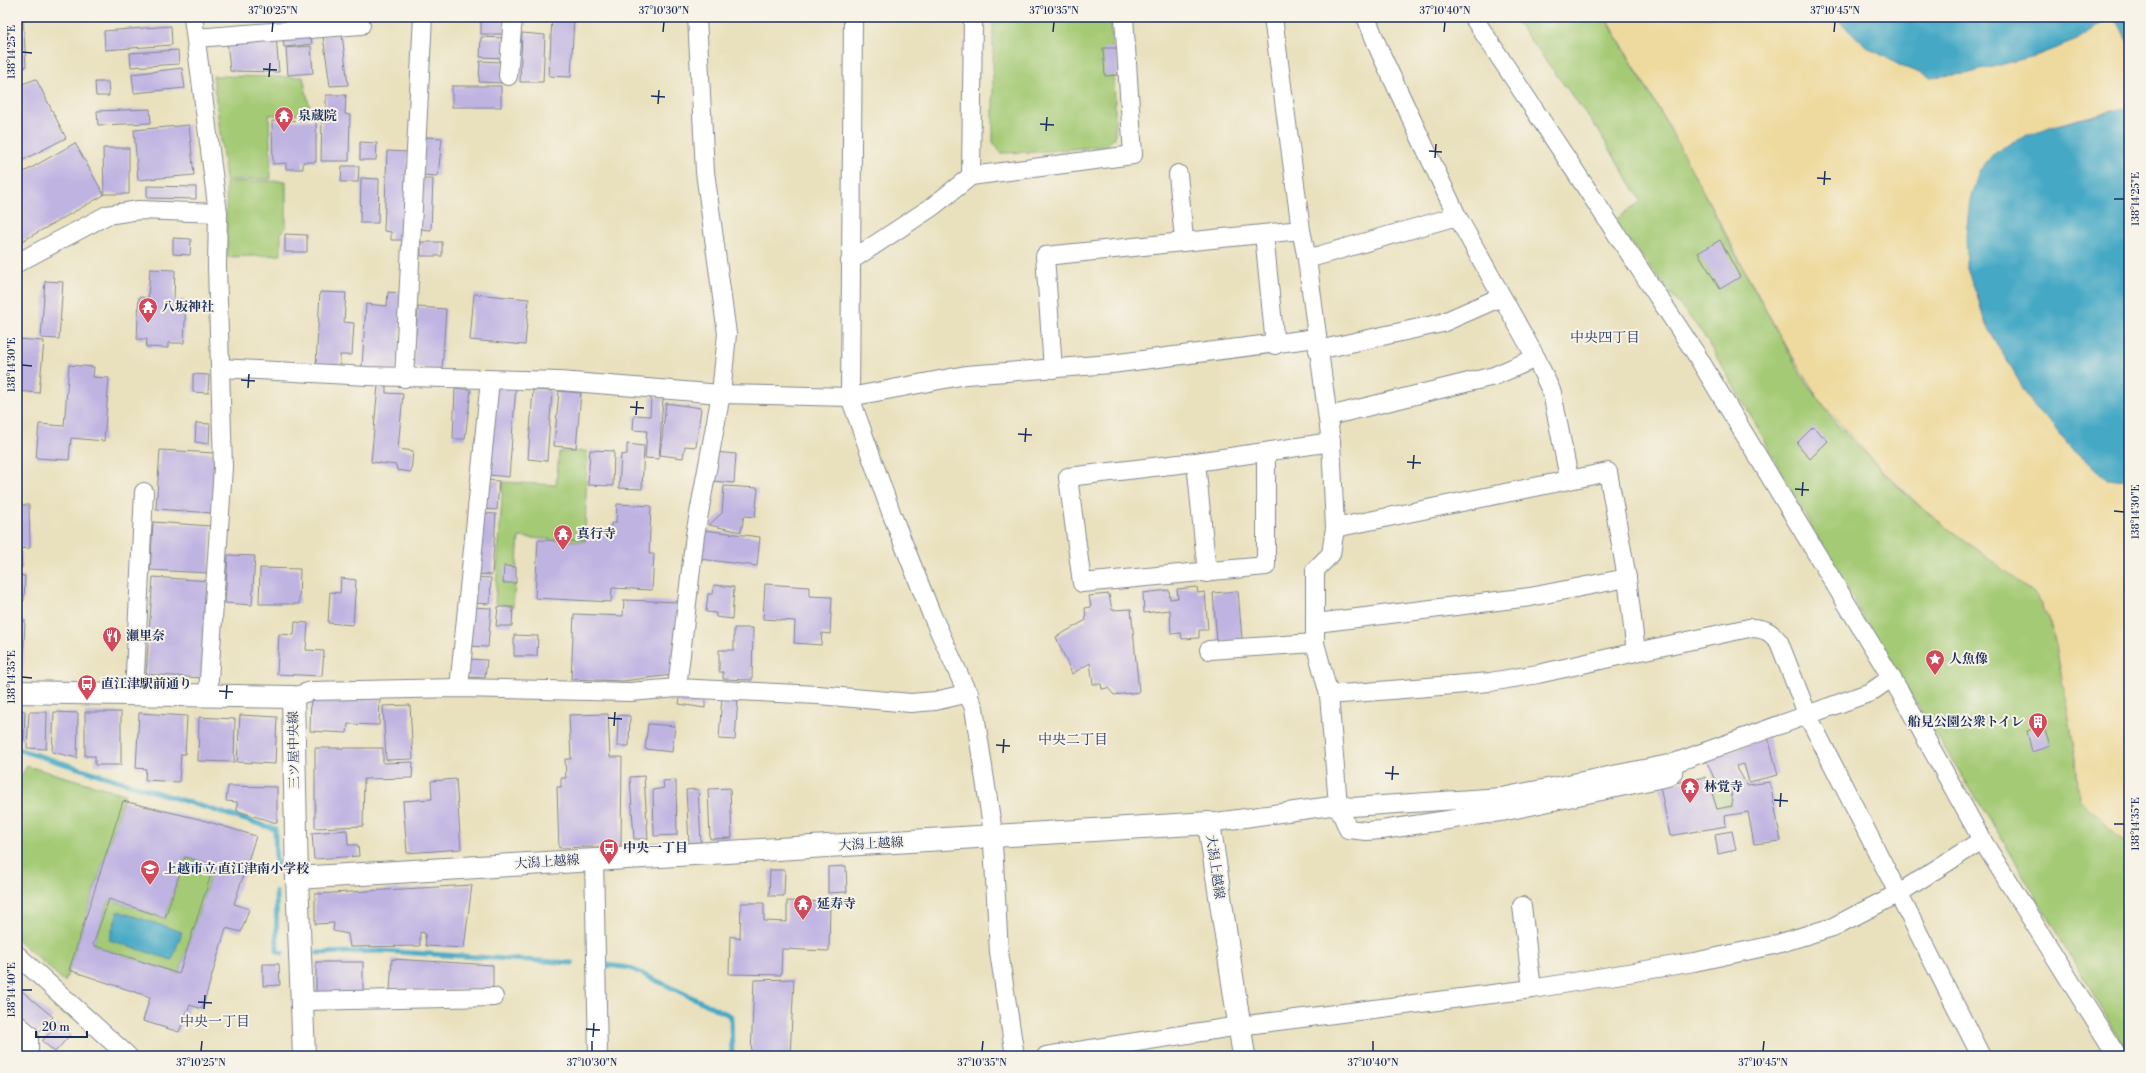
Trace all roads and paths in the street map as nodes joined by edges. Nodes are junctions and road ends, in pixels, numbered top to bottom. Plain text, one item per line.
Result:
1 (193, 17) edge
2 (423, 17) edge
3 (513, 17) edge
4 (697, 17) edge
5 (853, 17) edge
6 (973, 17) edge
7 (1124, 17) edge
8 (1273, 17) edge
9 (1366, 17) edge
10 (1473, 17) edge
11 (361, 25) dead end
12 (196, 38) junction
13 (508, 76) dead end
14 (1178, 174) dead end
15 (970, 176) junction
16 (218, 213) junction
17 (1457, 216) junction
18 (1301, 230) junction
19 (1264, 234) junction
20 (1184, 240) junction
21 (1307, 259) junction
22 (850, 261) junction
23 (17, 262) edge
24 (1501, 297) junction
25 (1275, 344) junction
26 (1317, 344) junction
27 (1536, 358) junction
28 (220, 368) junction
29 (1053, 369) junction
30 (404, 378) junction
31 (490, 380) junction
32 (721, 394) junction
33 (850, 397) junction
34 (1329, 416) junction
35 (1332, 442) junction
36 (1266, 452) junction
37 (1196, 462) junction
38 (1569, 478) junction
39 (144, 492) dead end
40 (1335, 528) junction
41 (1207, 573) junction
42 (1627, 578) junction
43 (1316, 623) junction
44 (1315, 643) junction
45 (1209, 650) dead end
46 (1636, 652) junction
47 (1891, 678) junction
48 (459, 688) junction
49 (677, 688) junction
50 (17, 692) edge
51 (969, 693) junction
52 (134, 694) junction
53 (208, 695) junction
54 (1329, 695) junction
55 (293, 697) junction
56 (1808, 716) junction
57 (1674, 763) junction
58 (1338, 805) junction
59 (1209, 823) junction
60 (993, 837) junction
61 (1982, 840) junction
62 (594, 859) junction
63 (297, 878) junction
64 (1899, 893) junction
65 (1522, 906) dead end
66 (17, 955) edge
67 (1532, 989) junction
68 (494, 996) dead end
69 (303, 1001) junction
70 (17, 1024) edge
71 (1239, 1026) junction
72 (29, 1056) edge
73 (128, 1056) edge
74 (304, 1056) edge
75 (598, 1056) edge
76 (1015, 1056) edge
77 (1046, 1056) edge
78 (1244, 1056) edge
79 (1981, 1056) edge
80 (2117, 1056) edge

1 - 12 street
2 - 30 street
3 - 13 street
4 - 32 street
5 - 22 street
6 - 15 street
7 - 15 street
8 - 18 street
9 - 17 street
10 - 47 street
11 - 12 street
12 - 16 street
14 - 20 street
15 - 22 street
16 - 23 street
16 - 28 street
17 - 21 street
17 - 24 street
18 - 19 street
18 - 21 street
19 - 20 street
19 - 25 street
20 - 29 street
21 - 26 street
22 - 33 street
24 - 26 street
24 - 27 street
25 - 26 street
25 - 29 street
26 - 34 street
27 - 34 street
27 - 38 street
28 - 30 street
28 - 53 street
29 - 33 street
30 - 31 street
31 - 32 street
31 - 48 street
32 - 33 street
32 - 49 street
33 - 51 street
34 - 35 street
35 - 36 street
35 - 40 street
36 - 37 street
36 - 41 street
37 - 41 street
37 - 41 street
38 - 40 street
38 - 42 street
39 - 52 street
40 - 43 street
42 - 43 street
42 - 46 street
43 - 44 street
44 - 45 street
44 - 54 street
46 - 54 street
46 - 56 street
47 - 56 street
47 - 61 street
48 - 49 street
48 - 55 street
49 - 51 street
50 - 52 main road, 三ツ屋中央線
51 - 60 street
52 - 53 main road, 三ツ屋中央線
53 - 55 main road, 三ツ屋中央線
54 - 58 street
55 - 63 main road, 三ツ屋中央線
56 - 57 street
56 - 64 street
57 - 58 street
57 - 58 street
58 - 59 street
59 - 60 main road, 大潟上越線
59 - 71 main road, 大潟上越線
60 - 62 main road, 大潟上越線
60 - 76 street
61 - 64 street
61 - 80 street
62 - 63 main road, 大潟上越線
62 - 75 street
63 - 69 main road, 三ツ屋中央線
64 - 67 street
64 - 79 street
65 - 67 street
66 - 73 street
67 - 71 street
68 - 69 street
69 - 74 main road, 三ツ屋中央線
70 - 72 street
71 - 77 street
71 - 78 main road, 大潟上越線

